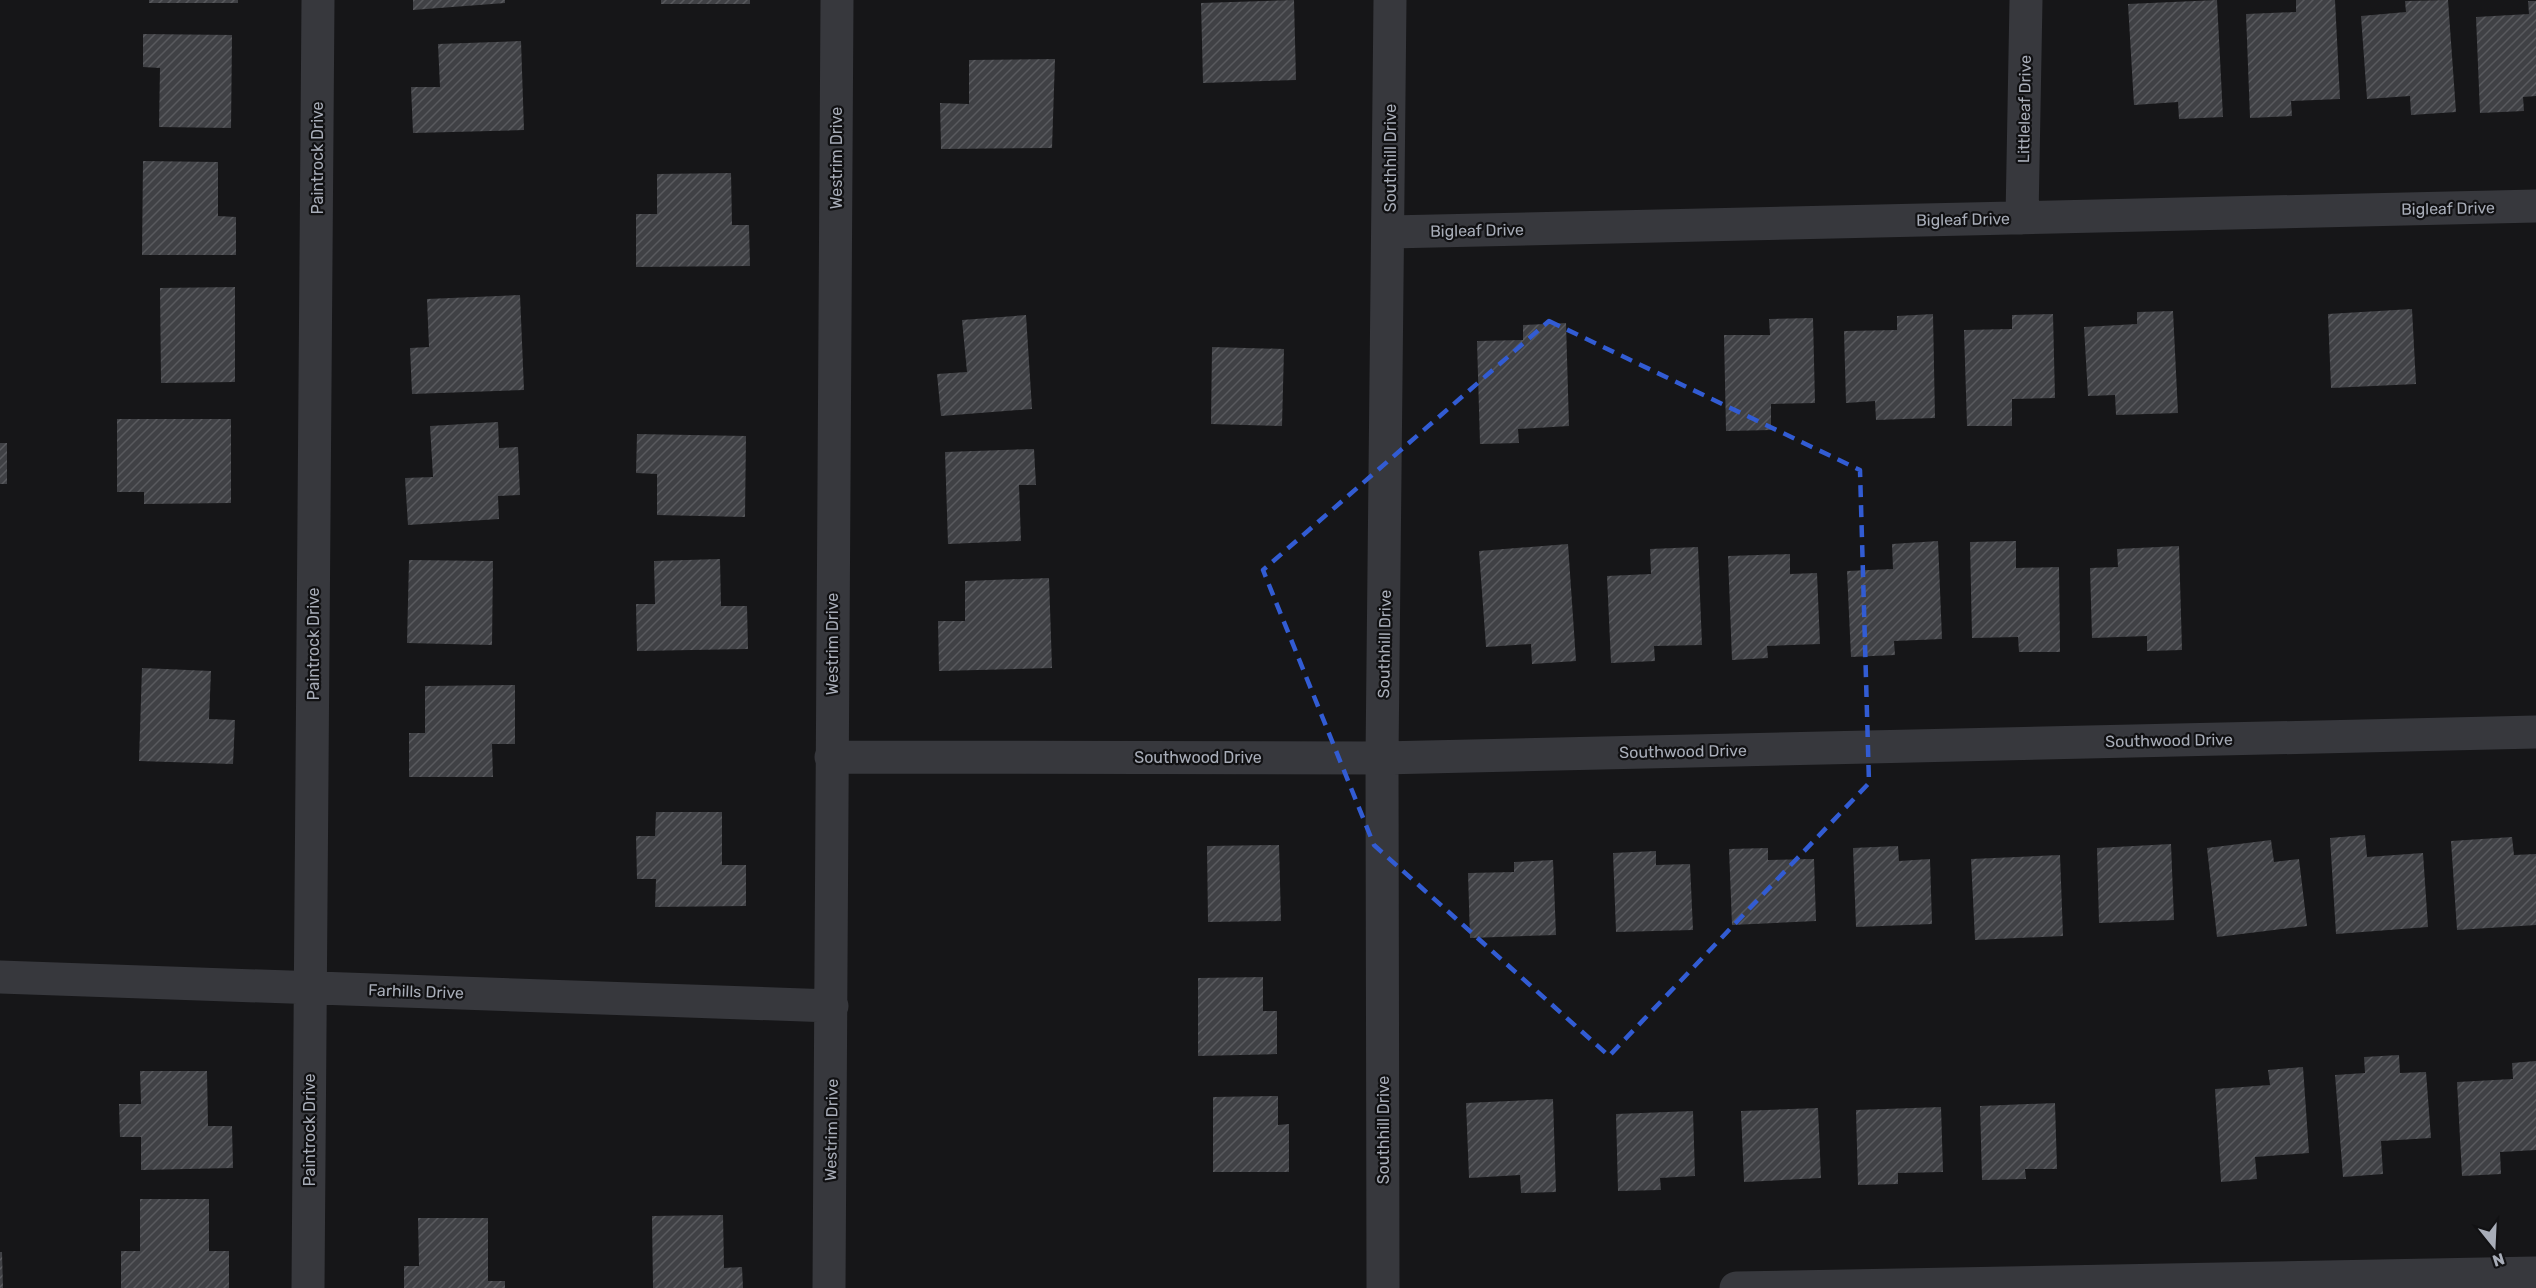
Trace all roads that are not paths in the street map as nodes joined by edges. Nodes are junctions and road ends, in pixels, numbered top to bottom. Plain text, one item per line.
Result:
1 (318, 0) edge
2 (837, 0) edge
3 (1390, 0) edge
4 (2026, 0) edge
5 (2536, 206) edge
6 (2022, 218) junction
7 (1389, 232) junction
8 (2536, 732) edge
9 (831, 757) junction
10 (1383, 758) junction
11 (0, 977) edge
12 (310, 987) junction
13 (832, 1006) junction
14 (2536, 1273) edge
15 (308, 1288) edge
16 (829, 1288) edge
17 (1383, 1288) edge
18 (1736, 1288) edge

1 - 12 street, Paintrock Drive
2 - 9 street, Westrim Drive
3 - 7 street, Southhill Drive
4 - 6 street, Littleleaf Drive
5 - 6 street, Bigleaf Drive
6 - 7 street, Bigleaf Drive
7 - 10 street, Southhill Drive
8 - 10 street, Southwood Drive
9 - 10 street, Southwood Drive
9 - 13 street, Westrim Drive
10 - 17 street, Southhill Drive
11 - 12 street, Farhills Drive
12 - 13 street, Farhills Drive
12 - 15 street, Paintrock Drive
13 - 16 street, Westrim Drive
14 - 18 street

